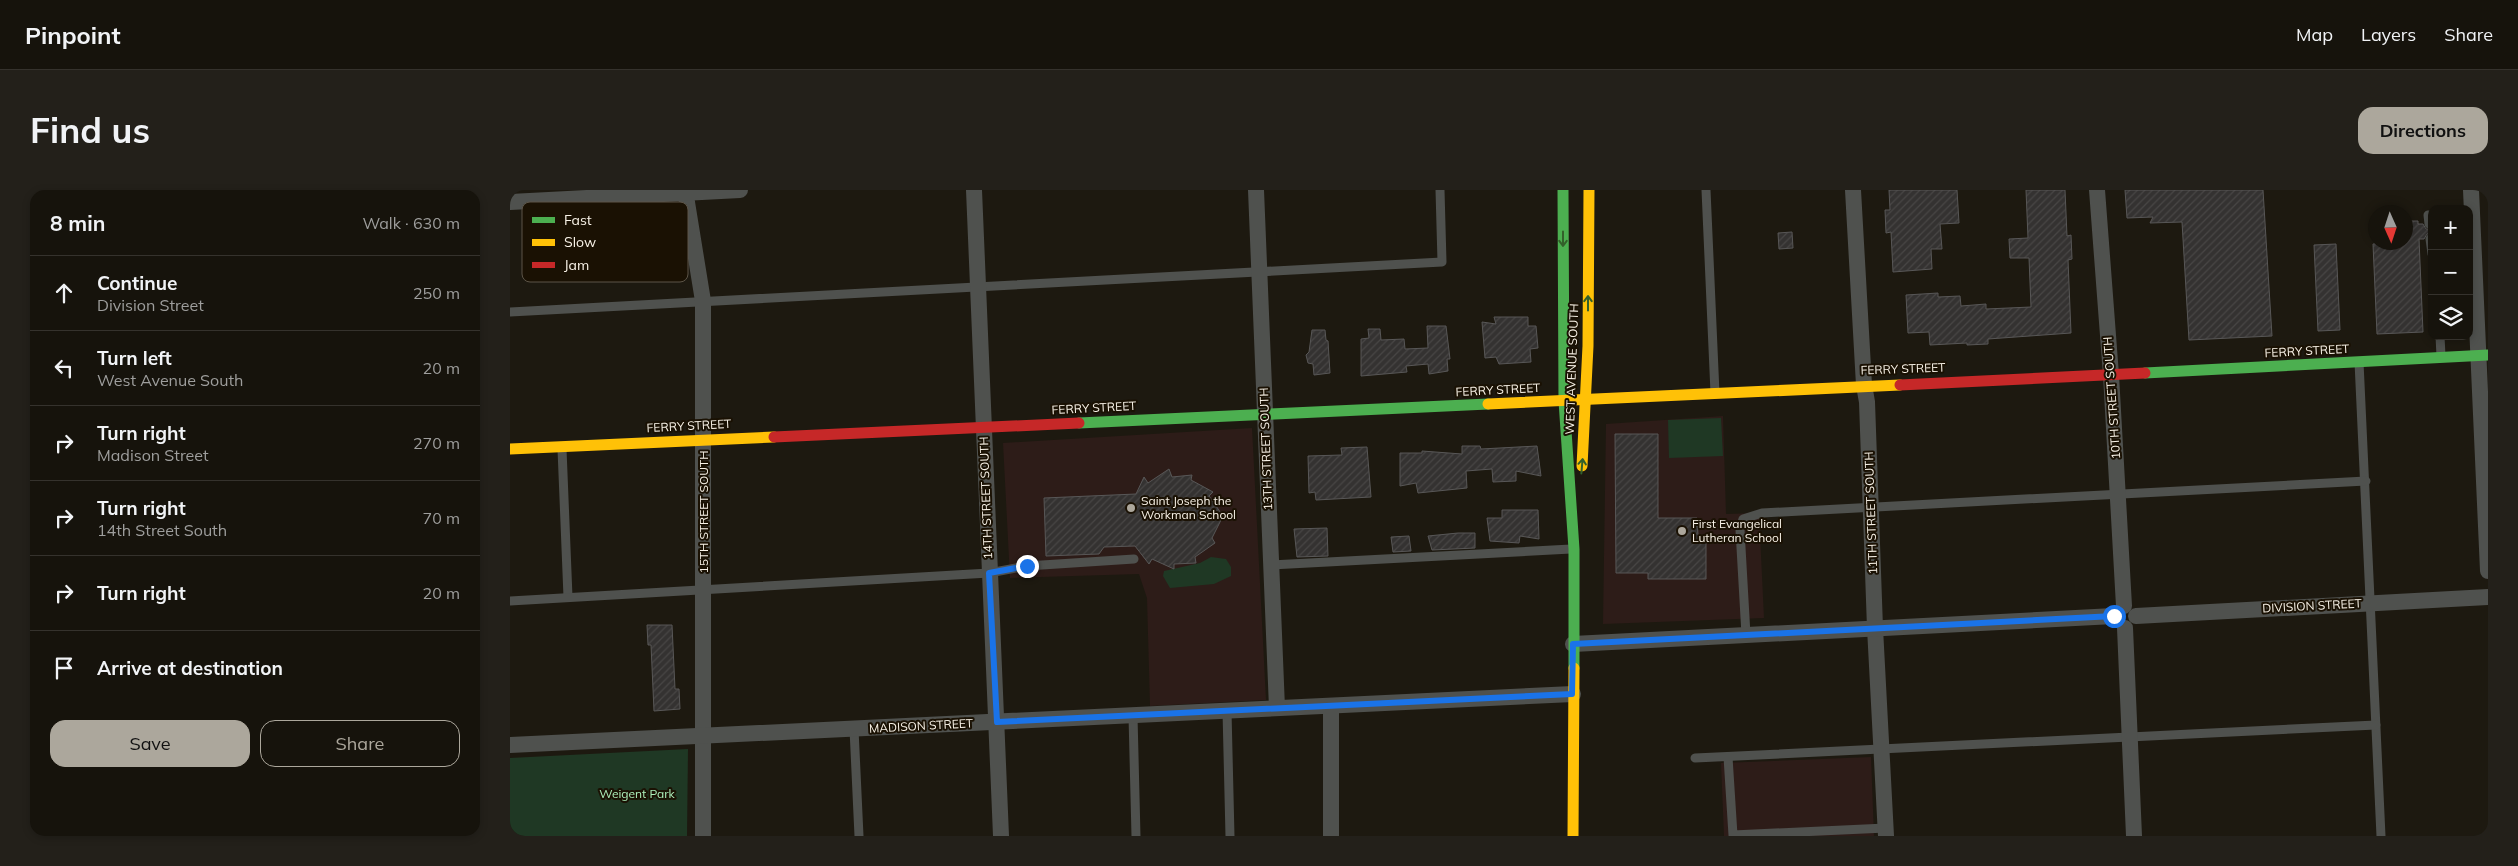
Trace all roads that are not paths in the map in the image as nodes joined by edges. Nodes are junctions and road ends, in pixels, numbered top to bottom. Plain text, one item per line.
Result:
1 (740, 190) edge
2 (974, 190) edge
3 (1256, 190) edge
4 (1440, 190) edge
5 (1563, 190) edge
6 (1589, 190) edge
7 (1706, 190) edge
8 (1853, 190) edge
9 (2097, 190) edge
10 (2471, 190) edge
11 (685, 192) edge
12 (510, 202) edge
13 (2471, 205) edge
14 (688, 209) edge
15 (2473, 240) edge
16 (1259, 273) junction
17 (978, 288) junction
18 (704, 302) junction
19 (510, 312) edge
20 (2440, 340) edge
21 (2482, 355) edge
22 (2441, 357) junction
23 (2359, 362) junction
24 (2112, 375) junction
25 (1864, 385) junction
26 (1715, 393) junction
27 (1564, 400) junction
28 (1586, 400) junction
29 (1264, 414) junction
30 (983, 427) junction
31 (705, 440) junction
32 (562, 446) junction
33 (510, 448) edge
34 (2366, 482) junction
35 (2118, 495) junction
36 (1871, 507) junction
37 (1574, 549) junction
38 (1134, 559) dead end
39 (1271, 565) junction
40 (2488, 571) edge
41 (989, 573) junction
42 (703, 591) junction
43 (568, 597) junction
44 (2488, 597) edge
45 (510, 601) edge
46 (2372, 603) junction
47 (2125, 616) junction
48 (1875, 628) junction
49 (1746, 635) junction
50 (1573, 644) junction
51 (1572, 694) junction
52 (1331, 706) junction
53 (1277, 708) junction
54 (1227, 711) junction
55 (1133, 716) junction
56 (997, 722) junction
57 (2376, 725) junction
58 (854, 729) junction
59 (703, 736) junction
60 (2130, 738) junction
61 (510, 745) edge
62 (1882, 751) junction
63 (1728, 757) junction
64 (1695, 758) dead end
65 (1886, 832) edge
66 (703, 836) edge
67 (859, 836) edge
68 (1001, 836) edge
69 (1136, 836) edge
70 (1230, 836) edge
71 (1331, 836) edge
72 (1573, 836) edge
73 (2134, 836) edge
74 (2381, 836) edge

1 - 11 street
2 - 17 street, 14TH STREET SOUTH
3 - 16 street, 13TH STREET SOUTH
4 - 16 lane
5 -> 27 street, WEST AVENUE SOUTH
28 -> 6 street, WEST AVENUE SOUTH
7 - 26 lane
8 - 25 street, 11TH STREET SOUTH
9 - 24 street, 10TH STREET SOUTH
10 - 13 street
11 - 12 street
14 - 18 street, 15TH STREET SOUTH
15 - 21 street
16 - 17 lane
16 - 29 street, 13TH STREET SOUTH
17 - 18 lane
17 - 30 street, 14TH STREET SOUTH
18 - 19 lane
18 - 31 street, 15TH STREET SOUTH
20 - 22 lane
21 - 22 street, FERRY STREET
21 - 40 street
22 - 23 street, FERRY STREET
23 - 24 street, FERRY STREET
23 - 34 lane
24 - 25 street, FERRY STREET
24 - 35 street, 10TH STREET SOUTH
25 - 26 street, FERRY STREET
25 - 36 street, 11TH STREET SOUTH
26 - 28 street, FERRY STREET
27 - 28 street, FERRY STREET
27 - 29 street, FERRY STREET
27 - 37 street, WEST AVENUE SOUTH
37 -> 28 street, WEST AVENUE SOUTH
29 - 30 street, FERRY STREET
29 - 39 street, 13TH STREET SOUTH
30 - 31 street, FERRY STREET
30 - 41 street, 14TH STREET SOUTH
31 - 32 street, FERRY STREET
31 - 42 street, 15TH STREET SOUTH
32 - 33 street, FERRY STREET
32 - 43 lane
34 - 35 lane
34 - 46 lane
35 - 36 lane
35 - 47 street, 10TH STREET SOUTH
36 - 48 street, 11TH STREET SOUTH
36 - 49 lane
37 - 39 lane
37 - 50 street, WEST AVENUE SOUTH
38 - 41 lane
39 - 53 street, 13TH STREET SOUTH
41 - 42 lane
41 - 56 street, 14TH STREET SOUTH
42 - 43 lane
42 - 59 street, 15TH STREET SOUTH
43 - 45 lane
44 - 46 street, DIVISION STREET
46 - 47 street, DIVISION STREET
46 - 57 lane
47 - 48 street, DIVISION STREET
47 - 60 street, 10TH STREET SOUTH
48 - 49 street, DIVISION STREET
48 - 62 street, 11TH STREET SOUTH
49 - 50 street, DIVISION STREET
50 - 51 street, WEST AVENUE SOUTH
51 - 52 street, MADISON STREET
51 - 72 street, WEST AVENUE SOUTH
52 - 53 street, MADISON STREET
52 - 71 street
53 - 54 street, MADISON STREET
54 - 55 street, MADISON STREET
54 - 70 lane
55 - 56 street, MADISON STREET
55 - 69 lane
56 - 58 street, MADISON STREET
56 - 68 street, 14TH STREET SOUTH
57 - 60 lane
57 - 74 lane
58 - 59 street, MADISON STREET
58 - 67 lane
59 - 61 street, MADISON STREET
59 - 66 street, 15TH STREET SOUTH
60 - 62 lane
60 - 73 street, 10TH STREET SOUTH
62 - 63 lane
62 - 65 street, 11TH STREET SOUTH
63 - 64 lane
63 - 65 lane

